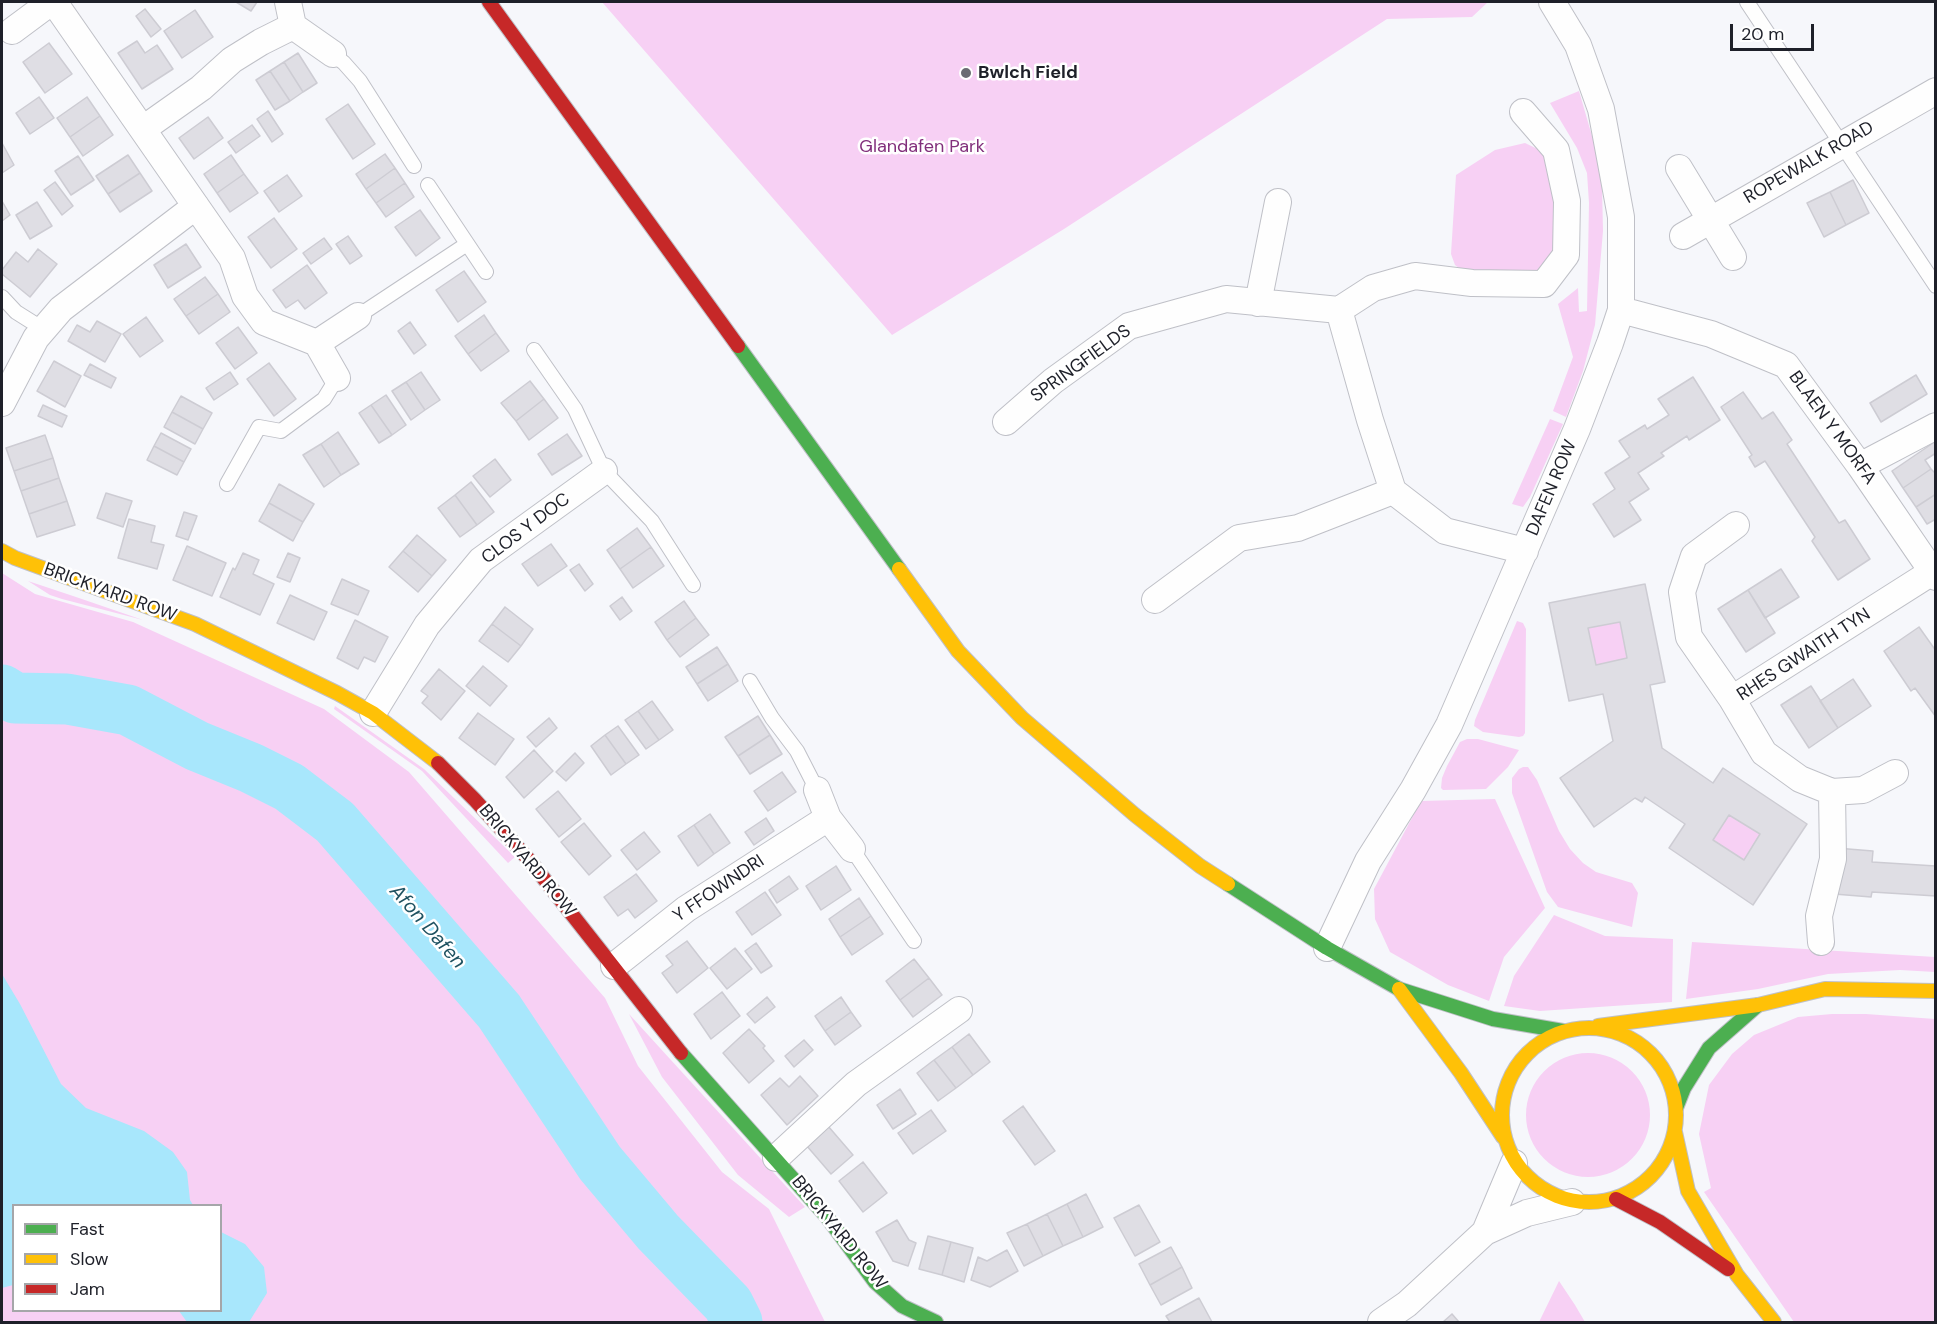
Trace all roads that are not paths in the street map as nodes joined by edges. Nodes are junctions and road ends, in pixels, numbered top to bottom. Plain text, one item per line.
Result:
1 (52, 2) edge
2 (489, 2) edge
3 (1552, 2) edge
4 (1747, 2) edge
5 (290, 14) edge
6 (12, 31) dead end
7 (333, 54) joint
8 (1935, 91) edge
9 (1522, 112) dead end
10 (143, 129) junction
11 (1841, 145) junction
12 (414, 166) dead end
13 (1679, 168) dead end
14 (428, 185) dead end
15 (1278, 202) dead end
16 (196, 206) junction
17 (1711, 220) junction
18 (1683, 236) dead end
19 (467, 244) junction
20 (1733, 257) dead end
21 (1935, 259) edge
22 (1923, 267) junction
23 (486, 272) dead end
24 (1935, 286) edge
25 (2, 297) edge
26 (1258, 303) junction
27 (1339, 310) junction
28 (1621, 310) junction
29 (358, 315) joint
30 (43, 329) junction
31 (317, 343) junction
32 (534, 350) dead end
33 (337, 378) joint
34 (2, 403) edge
35 (1006, 422) dead end
36 (1935, 426) edge
37 (1860, 466) junction
38 (604, 471) junction
39 (227, 484) dead end
40 (1393, 491) junction
41 (1736, 525) dead end
42 (2, 551) edge
43 (1525, 551) junction
44 (1934, 574) edge
45 (693, 585) dead end
46 (1155, 600) dead end
47 (750, 681) dead end
48 (1732, 699) junction
49 (373, 713) junction
50 (1895, 773) dead end
51 (817, 790) joint
52 (1832, 792) junction
53 (828, 818) junction
54 (852, 849) joint
55 (914, 941) dead end
56 (1821, 942) dead end
57 (1327, 948) junction
58 (614, 966) junction
59 (1399, 989) junction
60 (1935, 991) edge
61 (1758, 1005) junction
62 (959, 1010) dead end
63 (1590, 1027) junction
64 (1563, 1031) junction
65 (1676, 1108) junction
66 (1675, 1132) junction
67 (1503, 1138) junction
68 (776, 1158) junction
69 (1514, 1163) junction
70 (1616, 1199) junction
71 (1572, 1202) junction
72 (1485, 1232) junction
73 (1737, 1275) junction
74 (936, 1323) edge
75 (1381, 1323) edge
76 (1774, 1323) edge

1 - 6 street
1 - 10 street
2 - 57 main road
3 - 28 street, DAFEN ROW
4 - 11 lane
5 - 7 street
5 - 10 street
7 - 12 lane
8 - 11 street, ROPEWALK ROAD
9 - 27 street
10 - 16 street
11 - 17 street, ROPEWALK ROAD
11 - 22 lane
13 - 17 street
14 - 19 lane
15 - 26 street
16 - 30 street
16 - 31 street
17 - 18 street, ROPEWALK ROAD
17 - 20 street
19 - 23 lane
19 - 29 lane
21 - 22 lane
22 - 24 lane
25 - 30 lane
26 - 27 street, SPRINGFIELDS
26 - 35 street, SPRINGFIELDS
27 - 40 street
28 - 37 street, BLAEN Y MORFA
28 - 43 street, DAFEN ROW
29 - 31 street
30 - 34 street
31 - 33 street
32 - 38 lane
33 - 39 lane
36 - 37 street
37 - 44 street, BLAEN Y MORFA
38 - 45 lane
38 - 49 street, CLOS Y DOC
40 - 43 street
40 - 46 street
41 - 48 street
42 - 49 main road, BRICKYARD ROW
43 - 57 street, DAFEN ROW
44 - 48 street, RHES GWAITH TYN
47 - 51 lane
48 - 52 street, RHES GWAITH TYN
49 - 58 main road, BRICKYARD ROW
50 - 52 street, RHES GWAITH TYN
51 - 53 street
52 - 56 street
53 - 54 street
53 - 58 street, Y FFOWNDRI
54 - 55 lane
57 - 59 main road
58 - 68 main road, BRICKYARD ROW
59 - 64 main road
59 - 67 main road
60 - 61 main road
61 - 63 main road
61 - 65 main road
62 - 68 street
63 - 64 main road
63 - 65 main road
64 - 67 main road
65 - 66 main road
66 - 70 main road
66 - 73 main road
67 - 69 main road
68 - 74 main road, BRICKYARD ROW
69 - 71 main road
69 - 72 street
70 - 71 main road
70 - 73 main road
71 - 72 street
72 - 75 street
73 - 76 main road

